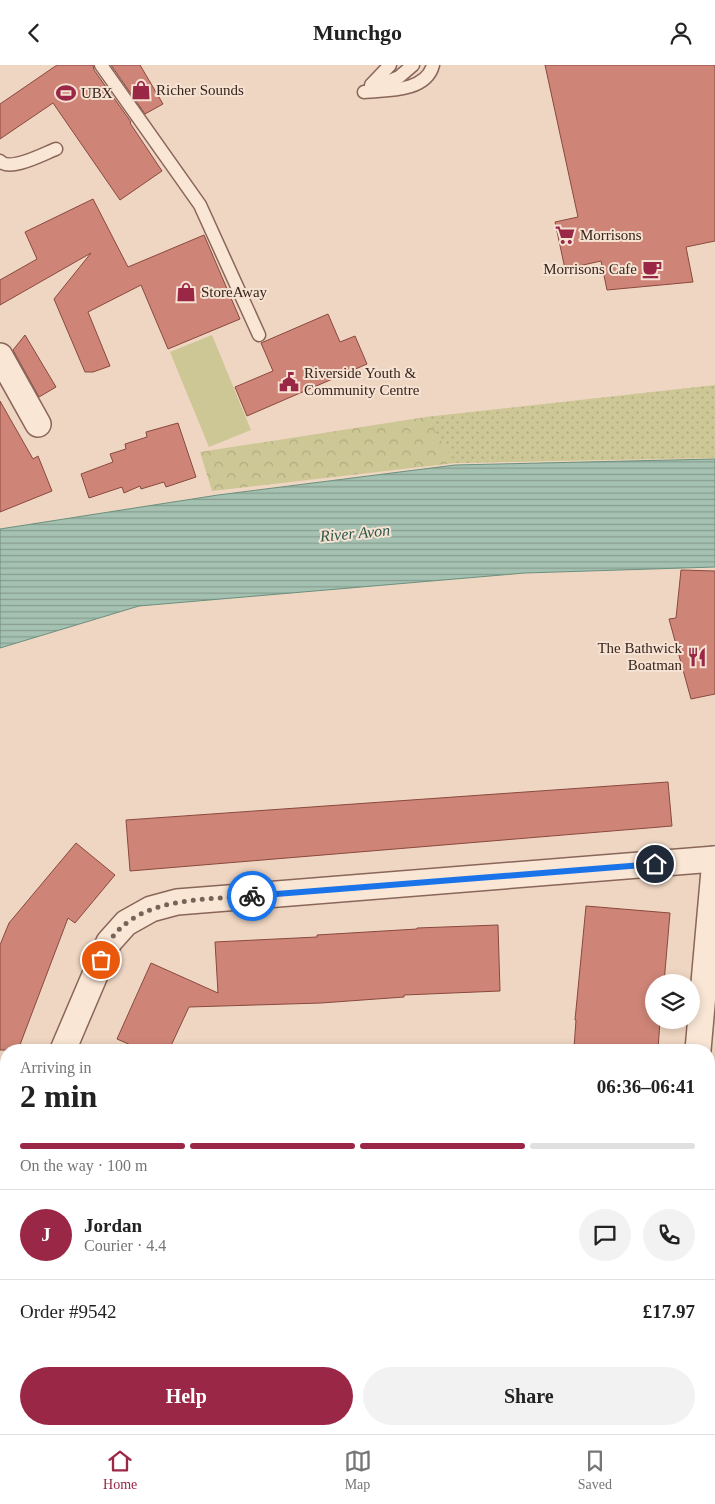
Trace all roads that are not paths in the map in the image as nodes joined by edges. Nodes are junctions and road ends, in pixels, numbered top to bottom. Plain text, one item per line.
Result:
1 (100, 65) edge
2 (390, 65) edge
3 (414, 65) edge
4 (432, 70) edge
5 (364, 92) junction
6 (56, 149) dead end
7 (0, 161) edge
8 (259, 335) dead end
9 (0, 356) edge
10 (38, 424) dead end
11 (715, 859) edge
12 (66, 1044) edge
13 (699, 1044) edge

1 - 8 lane
2 - 5 lane
3 - 4 lane
3 - 5 lane
4 - 5 lane
6 - 7 lane
9 - 10 street
11 - 12 street
11 - 13 street

